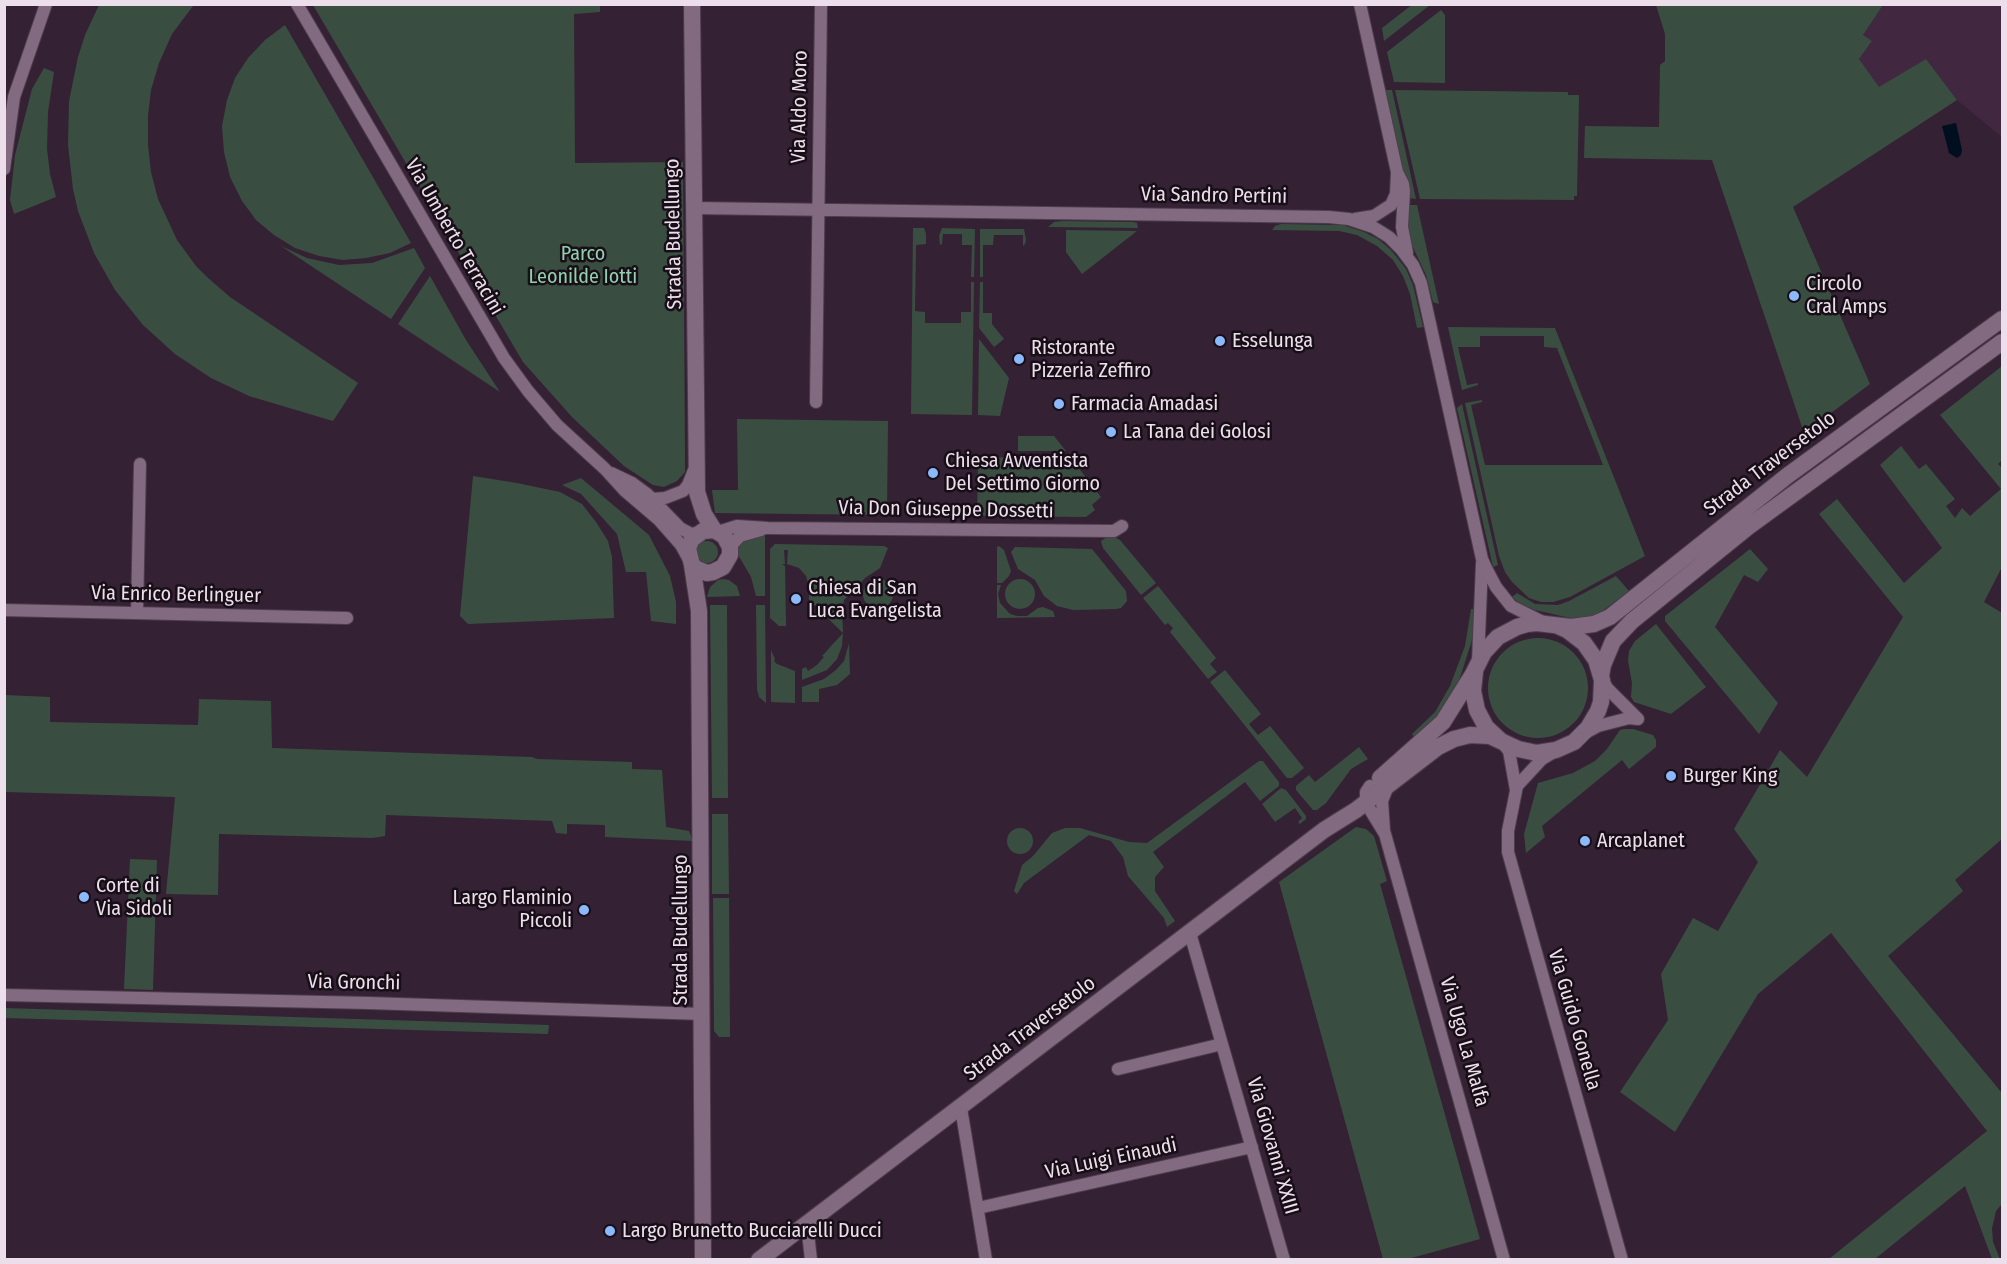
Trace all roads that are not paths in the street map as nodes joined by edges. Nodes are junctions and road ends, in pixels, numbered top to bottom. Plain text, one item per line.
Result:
1 (45, 4) edge
2 (297, 4) edge
3 (692, 4) edge
4 (821, 4) edge
5 (1359, 4) edge
6 (4, 169) edge
7 (1397, 172) junction
8 (694, 208) junction
9 (818, 210) junction
10 (1384, 211) junction
11 (1349, 219) junction
12 (1402, 221) junction
13 (1384, 234) junction
14 (1413, 265) junction
15 (2002, 319) edge
16 (2002, 342) edge
17 (816, 402) dead end
18 (697, 463) junction
19 (140, 464) dead end
20 (605, 469) junction
21 (652, 499) junction
22 (1122, 526) dead end
23 (768, 528) junction
24 (707, 532) junction
25 (730, 547) junction
26 (1482, 559) junction
27 (691, 562) junction
28 (713, 572) junction
29 (699, 601) junction
30 (4, 610) edge
31 (137, 614) junction
32 (347, 618) dead end
33 (1553, 625) junction
34 (1477, 666) junction
35 (1601, 676) junction
36 (1581, 735) junction
37 (1500, 741) junction
38 (1556, 750) junction
39 (1516, 790) junction
40 (1371, 799) junction
41 (1324, 830) junction
42 (1190, 933) junction
43 (4, 995) edge
44 (703, 1014) junction
45 (1222, 1044) junction
46 (1118, 1069) dead end
47 (961, 1108) junction
48 (1252, 1147) junction
49 (978, 1208) junction
50 (807, 1224) junction
51 (702, 1260) edge
52 (759, 1260) edge
53 (811, 1260) edge
54 (986, 1260) edge
55 (1284, 1260) edge
56 (1504, 1260) edge
57 (1622, 1260) edge

1 - 6 street
2 - 20 street, Via Umberto Terracini
3 - 8 main road, Strada Budellungo
4 - 9 street, Via Aldo Moro
5 - 7 street
7 - 10 street
7 - 12 street
8 - 9 street, Via Sandro Pertini
8 - 18 main road, Strada Budellungo
9 - 11 street, Via Sandro Pertini
9 - 17 street, Via Aldo Moro
10 - 11 street
10 - 13 street
11 - 13 street, Via Sandro Pertini
12 - 13 street
12 - 14 street
13 - 14 street, Via Sandro Pertini
14 - 26 street, Via Sandro Pertini
15 - 33 main road, Strada Traversetolo
16 - 35 main road, Strada Traversetolo
18 - 21 street, Strada Budellungo
18 - 24 main road, Strada Budellungo
19 - 31 street
20 - 21 street, Via Umberto Terracini
20 - 27 street, Via Umberto Terracini
21 - 24 street, Via Umberto Terracini
22 - 23 street, Via Don Giuseppe Dossetti
23 - 24 street
23 - 25 street
24 - 25 main road, Strada Budellungo
24 - 27 main road, Strada Budellungo
25 - 28 main road, Strada Budellungo
26 - 33 street, Via Sandro Pertini
26 - 34 street, Via Sandro Pertini
27 - 28 main road
27 - 29 main road, Strada Budellungo
28 - 29 main road, Strada Budellungo
29 - 44 main road, Strada Budellungo
30 - 31 street, Via Enrico Berlinguer
31 - 32 street, Via Enrico Berlinguer
33 - 34 main road, Strada Traversetolo
33 - 35 main road, Strada Traversetolo
34 - 37 main road, Strada Traversetolo
34 - 40 main road, Strada Traversetolo
35 - 36 main road, Strada Traversetolo
35 - 36 street
36 - 38 main road, Strada Traversetolo
37 - 38 main road, Strada Traversetolo
37 - 39 street, Via Guido Gonella
37 - 40 main road, Strada Traversetolo
38 - 39 street, Via Guido Gonella
39 - 57 street, Via Guido Gonella
40 - 41 main road, Strada Traversetolo
40 - 41 main road, Strada Traversetolo
40 - 56 street, Via Ugo La Malfa
41 - 42 main road, Strada Traversetolo
42 - 45 street, Via Giovanni XXIII
42 - 47 main road, Strada Traversetolo
43 - 44 street, Via Gronchi
44 - 51 main road, Strada Budellungo
45 - 46 street
45 - 48 street, Via Giovanni XXIII
47 - 49 street
47 - 50 main road, Strada Traversetolo
48 - 49 street, Via Luigi Einaudi
48 - 55 street, Via Giovanni XXIII
49 - 54 street
50 - 52 main road, Strada Traversetolo
50 - 53 street

